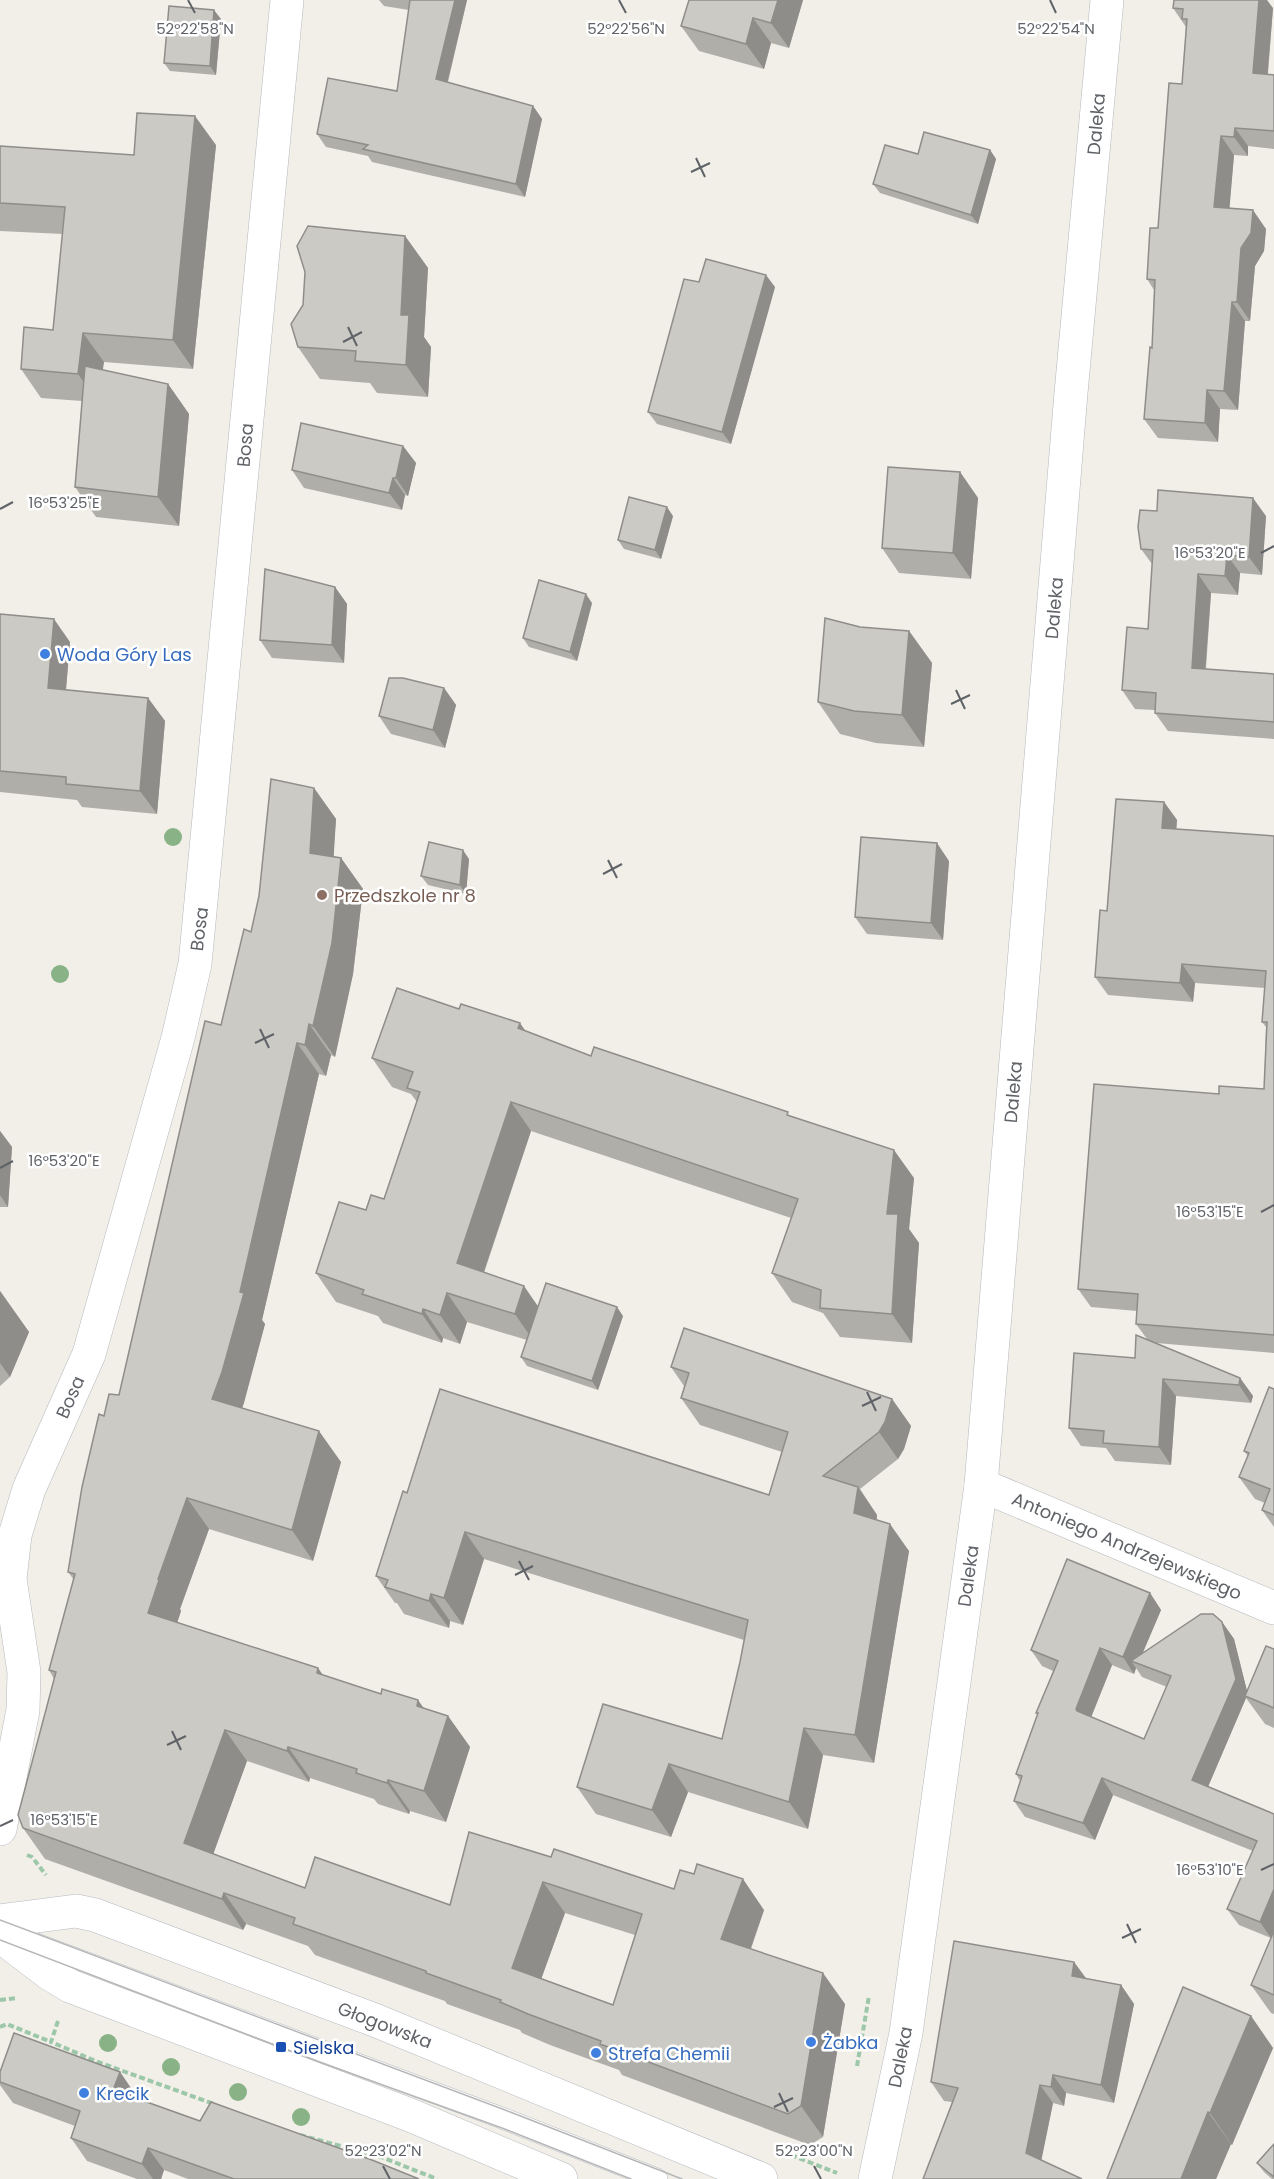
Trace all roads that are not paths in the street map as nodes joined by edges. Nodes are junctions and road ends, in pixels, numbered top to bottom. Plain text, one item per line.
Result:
1 (287, 0) edge
2 (1107, 0) edge
3 (981, 1485) junction
4 (5, 1580) edge
5 (1274, 1608) edge
6 (0, 1829) edge
7 (0, 1921) edge
8 (0, 1930) edge
9 (0, 1936) edge
10 (561, 2179) edge
11 (657, 2179) edge
12 (761, 2179) edge
13 (875, 2179) edge

1 - 4 street, Bosa
2 - 3 street, Daleka
3 - 5 street, Antoniego Andrzejewskiego
3 - 13 street, Daleka
4 - 6 street, Bosa
7 - 12 street, Głogowska
8 - 11 lane
9 - 10 street

